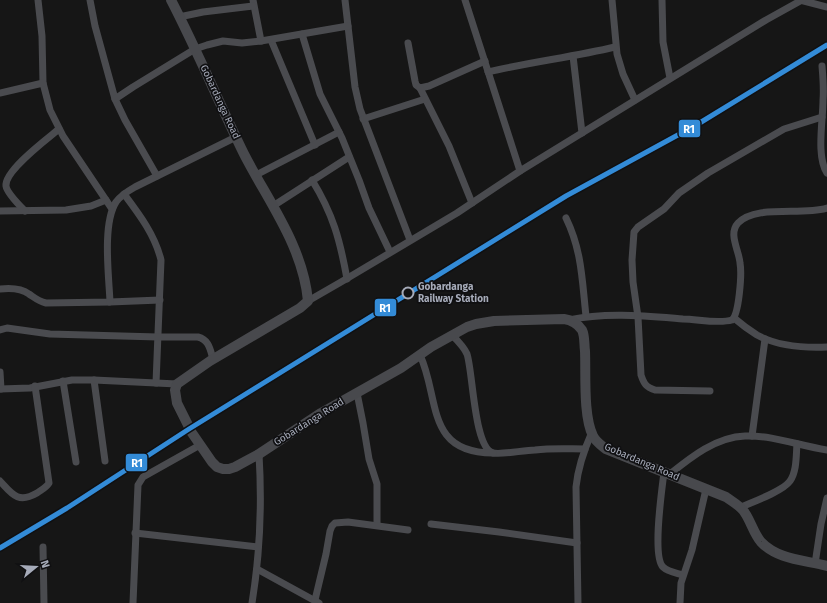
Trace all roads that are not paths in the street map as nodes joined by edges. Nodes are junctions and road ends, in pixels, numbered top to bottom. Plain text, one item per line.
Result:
1 (38, 0) edge
2 (90, 0) edge
3 (171, 0) edge
4 (345, 0) edge
5 (465, 0) edge
6 (612, 0) edge
7 (662, 0) edge
8 (801, 0) edge
9 (253, 3) edge
10 (827, 7) edge
11 (179, 17) junction
12 (348, 26) junction
13 (302, 34) junction
14 (271, 40) junction
15 (261, 41) junction
16 (408, 43) dead end
17 (615, 47) junction
18 (195, 49) junction
19 (573, 56) junction
20 (485, 61) junction
21 (822, 66) dead end
22 (488, 72) junction
23 (670, 78) junction
24 (43, 84) junction
25 (420, 88) junction
26 (0, 93) edge
27 (115, 99) junction
28 (425, 99) junction
29 (635, 100) junction
30 (822, 117) junction
31 (363, 119) junction
32 (59, 129) junction
33 (339, 132) junction
34 (582, 133) junction
35 (236, 137) junction
36 (315, 145) junction
37 (349, 157) junction
38 (520, 171) junction
39 (827, 173) edge
40 (256, 175) junction
41 (156, 176) junction
42 (312, 180) junction
43 (124, 194) junction
44 (106, 200) junction
45 (472, 202) junction
46 (273, 206) junction
47 (827, 208) edge
48 (112, 209) junction
49 (0, 210) edge
50 (25, 211) junction
51 (566, 218) dead end
52 (410, 240) junction
53 (390, 252) junction
54 (347, 278) junction
55 (0, 289) edge
56 (160, 300) junction
57 (308, 301) junction
58 (110, 302) junction
59 (586, 316) junction
60 (638, 317) junction
61 (734, 318) junction
62 (569, 320) junction
63 (0, 330) edge
64 (452, 335) junction
65 (158, 337) junction
66 (765, 339) junction
67 (827, 347) edge
68 (420, 355) junction
69 (213, 359) junction
70 (0, 372) edge
71 (94, 380) junction
72 (63, 381) junction
73 (156, 383) junction
74 (177, 384) junction
75 (35, 386) junction
76 (0, 389) edge
77 (710, 391) dead end
78 (357, 393) junction
79 (592, 432) junction
80 (752, 436) junction
81 (797, 444) junction
82 (200, 445) junction
83 (585, 449) junction
84 (827, 450) edge
85 (492, 453) junction
86 (259, 454) junction
87 (105, 461) dead end
88 (76, 462) dead end
89 (667, 473) junction
90 (0, 481) edge
91 (706, 489) junction
92 (827, 498) edge
93 (741, 507) junction
94 (431, 524) dead end
95 (377, 525) junction
96 (408, 530) dead end
97 (135, 533) junction
98 (576, 543) junction
99 (42, 547) dead end
100 (258, 547) junction
101 (815, 564) junction
102 (827, 566) edge
103 (257, 569) junction
104 (683, 575) junction
105 (317, 602) edge
106 (44, 603) edge
107 (133, 603) edge
108 (252, 603) edge
109 (578, 603) edge
110 (680, 603) edge

1 - 24 street
2 - 27 street
3 - 11 main road, Gobardanga Road
4 - 12 street
5 - 20 street
6 - 17 street
7 - 23 street
8 - 10 street
8 - 23 street
9 - 11 street
9 - 15 street
11 - 18 main road, Gobardanga Road
12 - 13 street
12 - 31 street
13 - 14 street
13 - 33 street
14 - 15 street
14 - 36 street
15 - 18 street
16 - 25 street
17 - 19 street
17 - 29 street
18 - 27 street
18 - 35 main road, Gobardanga Road
19 - 22 street
19 - 34 street
20 - 22 street
20 - 25 street
21 - 30 street
22 - 38 street
23 - 29 street
24 - 26 street
24 - 32 street
25 - 28 street
27 - 41 street
28 - 31 street
28 - 45 street
29 - 34 street
30 - 39 street
30 - 60 street
31 - 52 street
32 - 44 street
32 - 50 street
33 - 36 street
33 - 37 street
34 - 38 street
35 - 40 main road, Gobardanga Road
35 - 41 street
36 - 40 street
37 - 42 street
37 - 53 street
38 - 45 street
40 - 46 main road, Gobardanga Road
41 - 43 street
42 - 46 street
42 - 54 street
43 - 48 street
43 - 56 street
44 - 48 street
44 - 50 street
45 - 52 street
46 - 57 main road, Gobardanga Road
47 - 61 street
48 - 58 street
49 - 50 street
51 - 59 street
52 - 53 street
53 - 54 street
54 - 57 street
55 - 58 street
56 - 58 street
56 - 65 street
57 - 69 main road
59 - 60 street
59 - 62 street
60 - 61 street
60 - 77 street
61 - 66 street
62 - 64 main road, Gobardanga Road
62 - 79 main road, Gobardanga Road
63 - 65 street
64 - 68 main road, Gobardanga Road
64 - 85 street
65 - 69 street
65 - 73 street
66 - 67 street
66 - 80 street
68 - 78 main road, Gobardanga Road
68 - 85 street
69 - 74 main road
70 - 76 street
71 - 72 street
71 - 73 street
71 - 87 street
72 - 75 street
72 - 88 street
73 - 74 street
74 - 82 main road, Gobardanga Road
75 - 76 street
75 - 90 street
78 - 86 main road, Gobardanga Road
78 - 95 street
79 - 83 street
79 - 89 main road, Gobardanga Road
80 - 81 street
80 - 89 street
81 - 84 street
81 - 93 street
82 - 86 main road, Gobardanga Road
82 - 97 street
83 - 85 street
83 - 98 street
86 - 100 street
89 - 91 main road, Gobardanga Road
89 - 104 street
91 - 93 main road, Gobardanga Road
91 - 104 street
92 - 101 street
93 - 101 main road, Gobardanga Road
94 - 98 street
95 - 96 street
95 - 105 street
97 - 100 street
97 - 107 street
98 - 109 street
99 - 106 street
100 - 103 street
101 - 102 main road, Gobardanga Road
103 - 105 street
103 - 108 street
104 - 110 street

